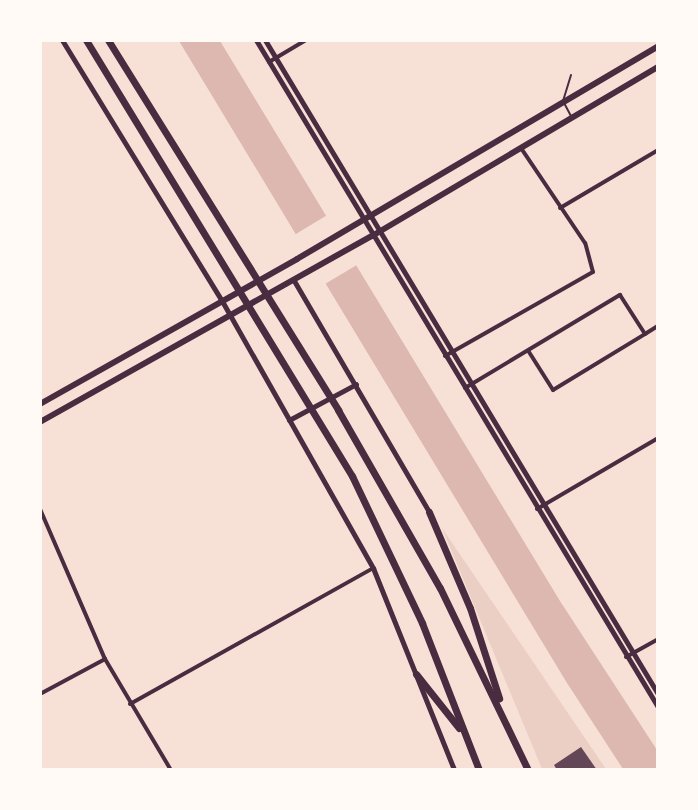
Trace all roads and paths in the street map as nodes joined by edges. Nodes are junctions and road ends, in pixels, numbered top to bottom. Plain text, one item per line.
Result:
1 (62, 40) edge
2 (86, 40) edge
3 (108, 40) edge
4 (256, 40) edge
5 (265, 40) edge
6 (306, 40) edge
7 (657, 46) edge
8 (276, 58) junction
9 (269, 62) junction
10 (657, 67) edge
11 (571, 75) dead end
12 (563, 101) junction
13 (572, 118) junction
14 (521, 148) junction
15 (657, 150) edge
16 (560, 208) junction
17 (366, 217) junction
18 (379, 231) junction
19 (372, 236) junction
20 (293, 279) junction
21 (222, 302) junction
22 (230, 315) junction
23 (657, 326) edge
24 (645, 334) junction
25 (529, 351) junction
26 (450, 352) junction
27 (444, 356) junction
28 (356, 384) junction
29 (468, 386) junction
30 (40, 404) edge
31 (290, 420) junction
32 (40, 422) edge
33 (657, 438) edge
34 (543, 506) junction
35 (40, 509) edge
36 (537, 509) junction
37 (429, 512) joint
38 (373, 567) junction
39 (657, 639) edge
40 (629, 656) junction
41 (105, 659) junction
42 (416, 674) junction
43 (40, 694) edge
44 (657, 694) edge
45 (130, 704) junction
46 (657, 707) edge
47 (504, 714) junction
48 (464, 734) junction
49 (171, 770) edge
50 (454, 770) edge
51 (478, 770) edge
52 (528, 770) edge

1 - 21 street
2 - 48 highway
3 - 47 highway
4 - 9 street
5 - 8 street
6 - 8 street
7 - 12 main road
8 - 9 street
8 - 17 street
9 - 17 street
10 - 13 main road
11 - 12 lane
12 - 13 lane
12 - 17 main road
13 - 14 main road
14 - 16 street
14 - 18 main road
15 - 16 street
16 - 26 street
17 - 18 street
17 - 19 street
17 - 21 main road
18 - 19 main road
18 - 26 street
19 - 20 main road
19 - 27 street
20 - 22 main road
20 - 28 street
21 - 22 street
21 - 30 main road
22 - 31 street
22 - 32 main road
23 - 24 street
24 - 25 street
24 - 25 street
25 - 29 street
26 - 27 street
26 - 29 street
27 - 29 street
28 - 31 street
28 - 37 street
29 - 34 street
29 - 36 street
31 - 38 street
33 - 34 street
34 - 36 street
34 - 40 street
35 - 41 street
36 - 40 street
37 - 47 highway
38 - 42 street
38 - 45 street
39 - 40 street
40 - 44 street
40 - 46 street
41 - 43 street
41 - 45 street
42 - 48 highway
42 - 50 street
45 - 49 street
47 - 52 highway
48 - 51 highway

